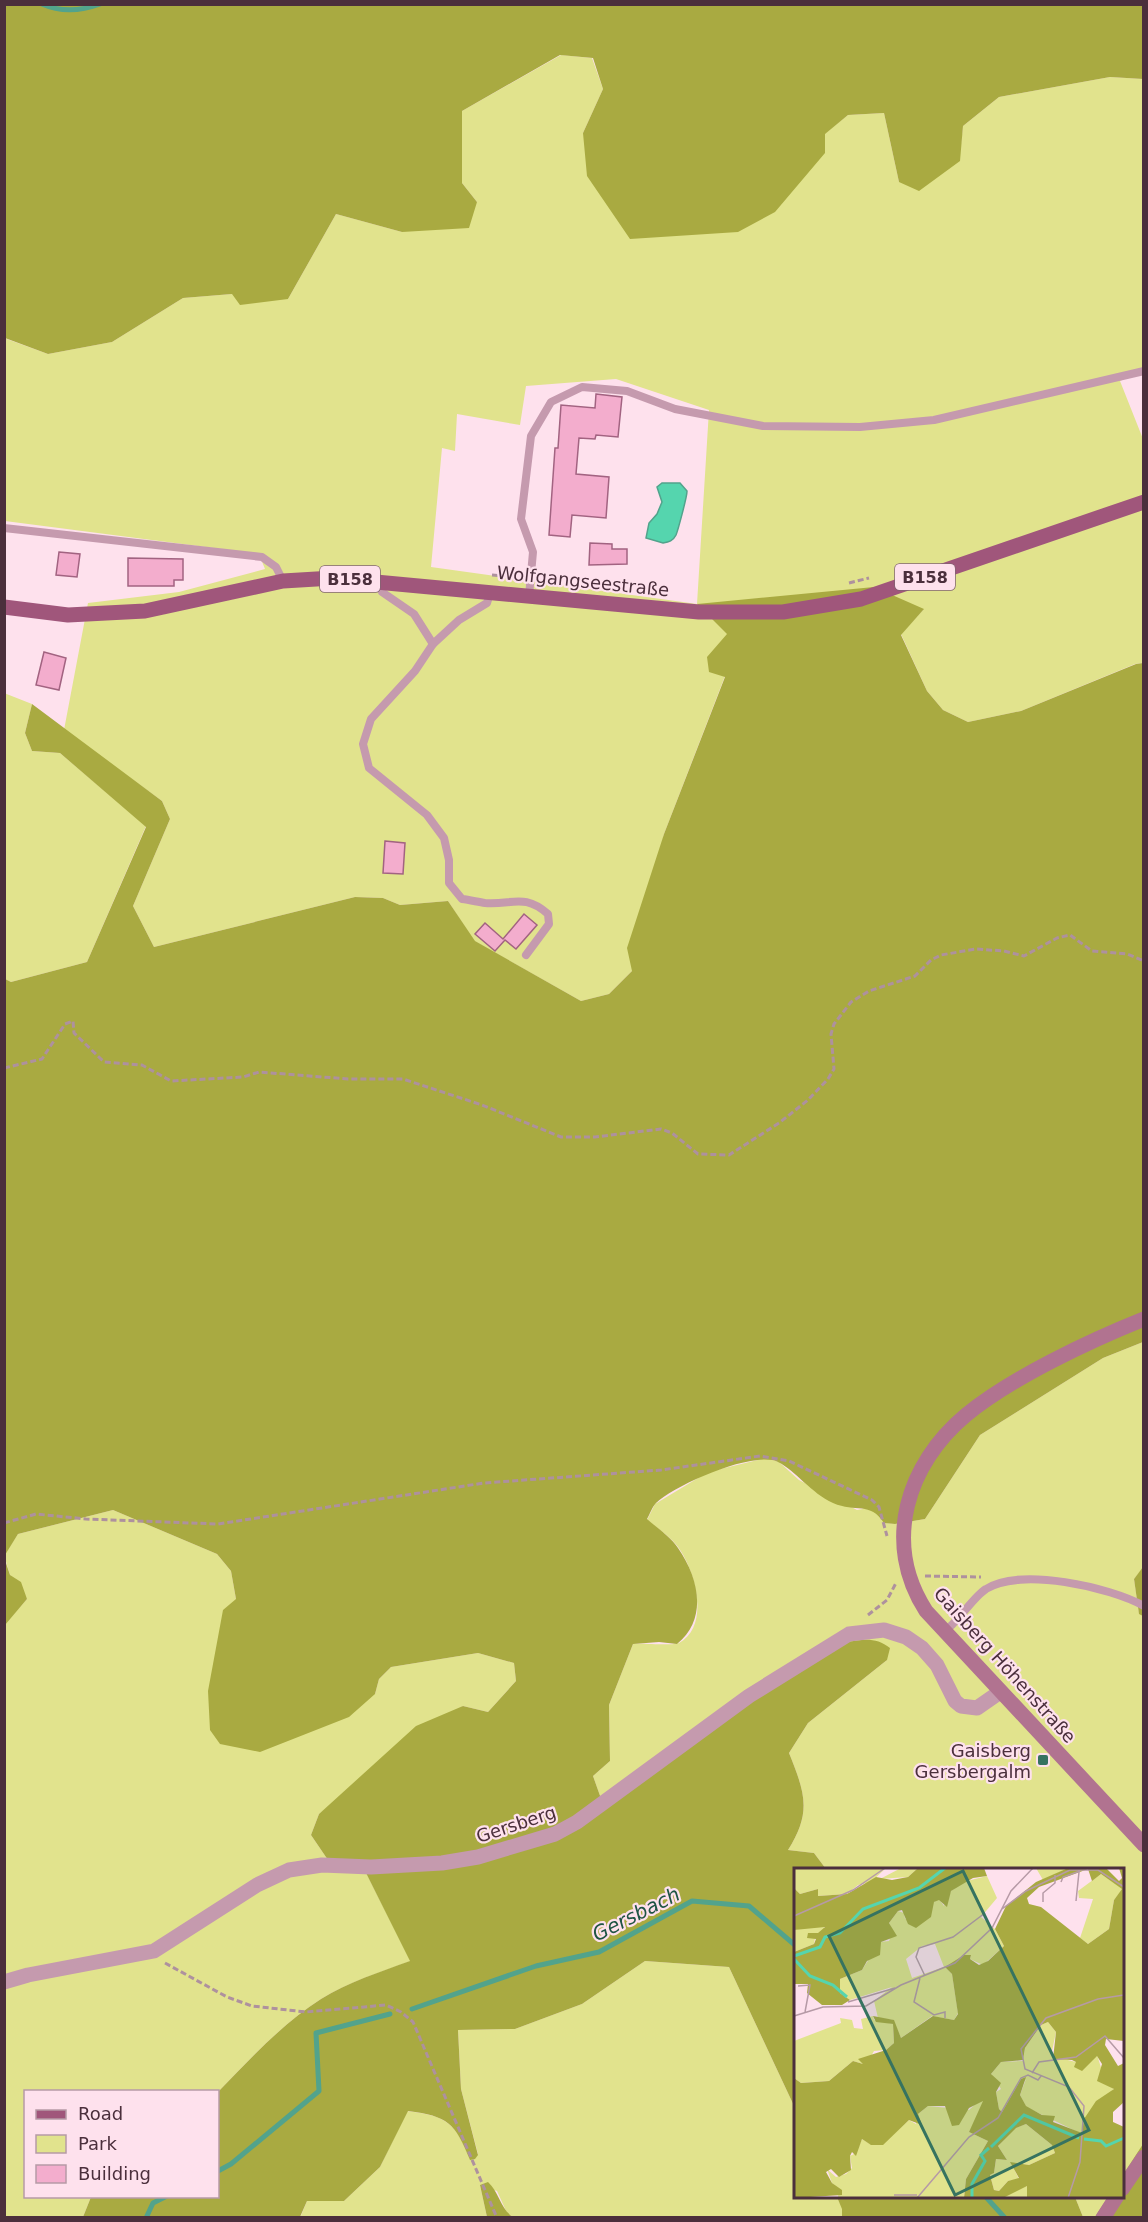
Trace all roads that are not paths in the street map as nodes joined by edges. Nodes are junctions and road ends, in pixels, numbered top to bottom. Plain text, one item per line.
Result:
1 (1143, 371) edge
2 (1143, 502) edge
3 (4, 528) edge
4 (380, 580) junction
5 (283, 581) junction
6 (490, 591) junction
7 (529, 596) junction
8 (4, 607) edge
9 (433, 644) junction
10 (526, 955) dead end
11 (1143, 1319) edge
12 (1143, 1606) edge
13 (944, 1632) junction
14 (1000, 1692) junction
15 (1143, 1845) edge
16 (4, 1982) edge
17 (1143, 2157) edge
18 (1124, 2186) edge
19 (1116, 2198) edge
20 (1103, 2217) edge

1 - 7 lane
2 - 7 main road, Wolfgangseestraße / B158
3 - 5 lane
4 - 5 main road, Wolfgangseestraße / B158
4 - 6 main road, Wolfgangseestraße / B158
4 - 9 lane
5 - 8 main road, Wolfgangseestraße / B158
6 - 7 main road, Wolfgangseestraße / B158
6 - 9 lane
9 - 10 lane
11 - 13 main road, Gaisberg Höhenstraße
12 - 13 lane
13 - 14 main road, Gaisberg Höhenstraße
14 - 15 main road, Gaisberg Höhenstraße
14 - 16 street, Gersberg
17 - 18 main road
19 - 20 main road

